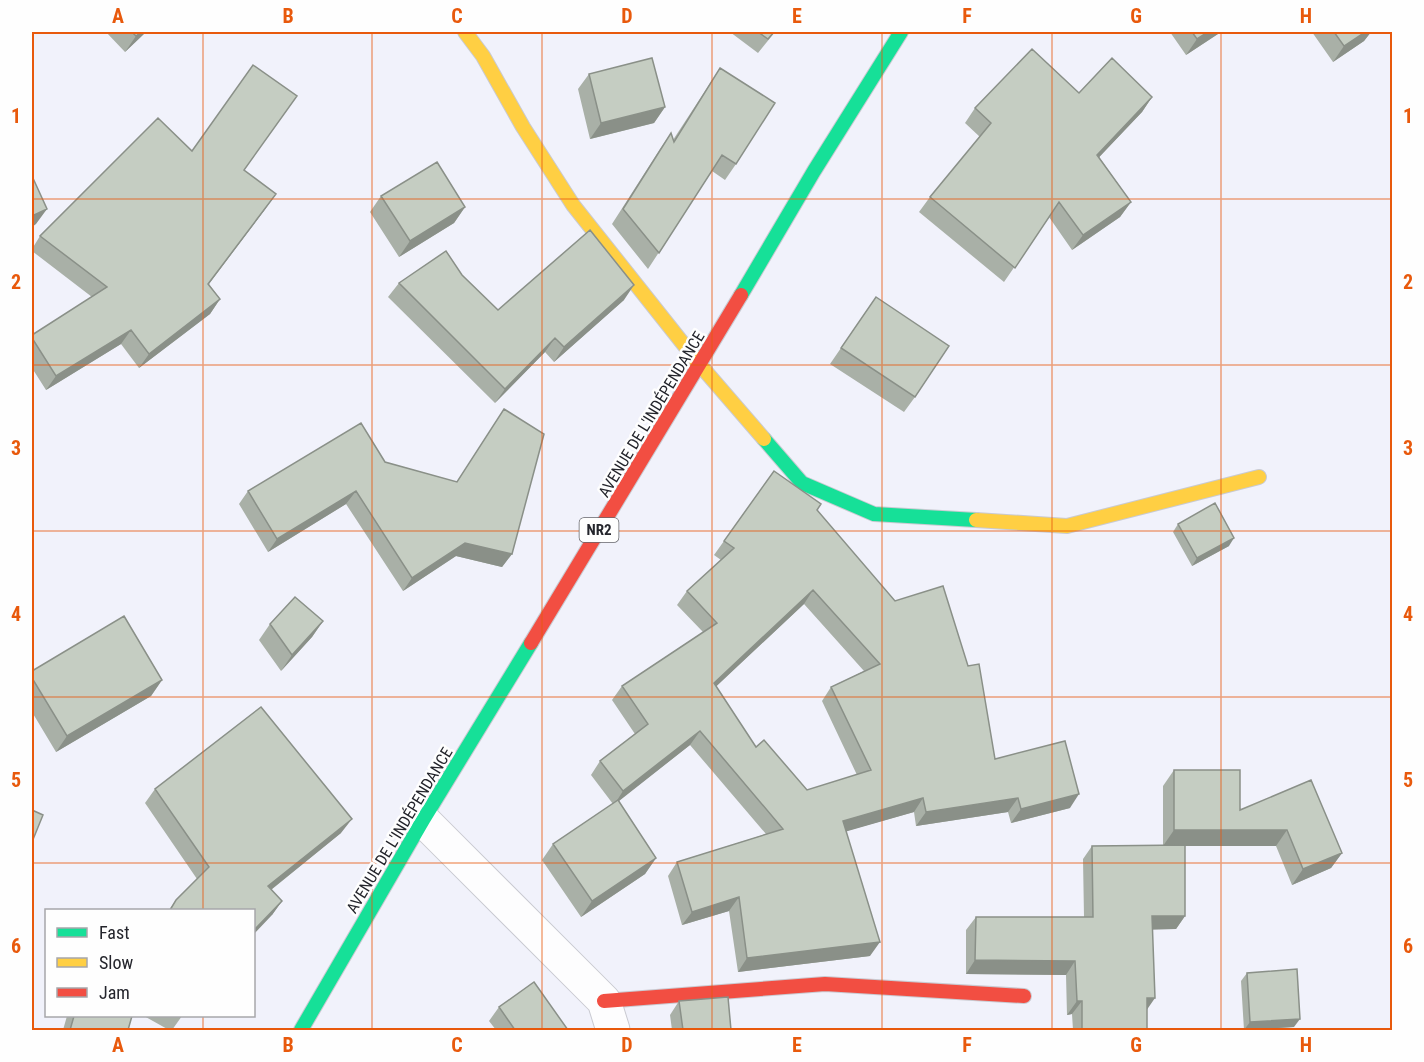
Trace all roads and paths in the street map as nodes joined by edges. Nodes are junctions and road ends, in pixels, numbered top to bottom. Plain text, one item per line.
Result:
1 (465, 32) edge
2 (901, 32) edge
3 (700, 365) junction
4 (1259, 477) dead end
5 (423, 820) junction
6 (1024, 996) dead end
7 (609, 1016) edge
8 (301, 1030) edge

1 - 3 main road
2 - 3 main road, AVENUE DE L'INDÉPENDANCE / NR2
3 - 4 main road
3 - 5 main road, AVENUE DE L'INDÉPENDANCE / NR2
5 - 7 street
5 - 8 main road, AVENUE DE L'INDÉPENDANCE / NR2
6 - 7 main road

